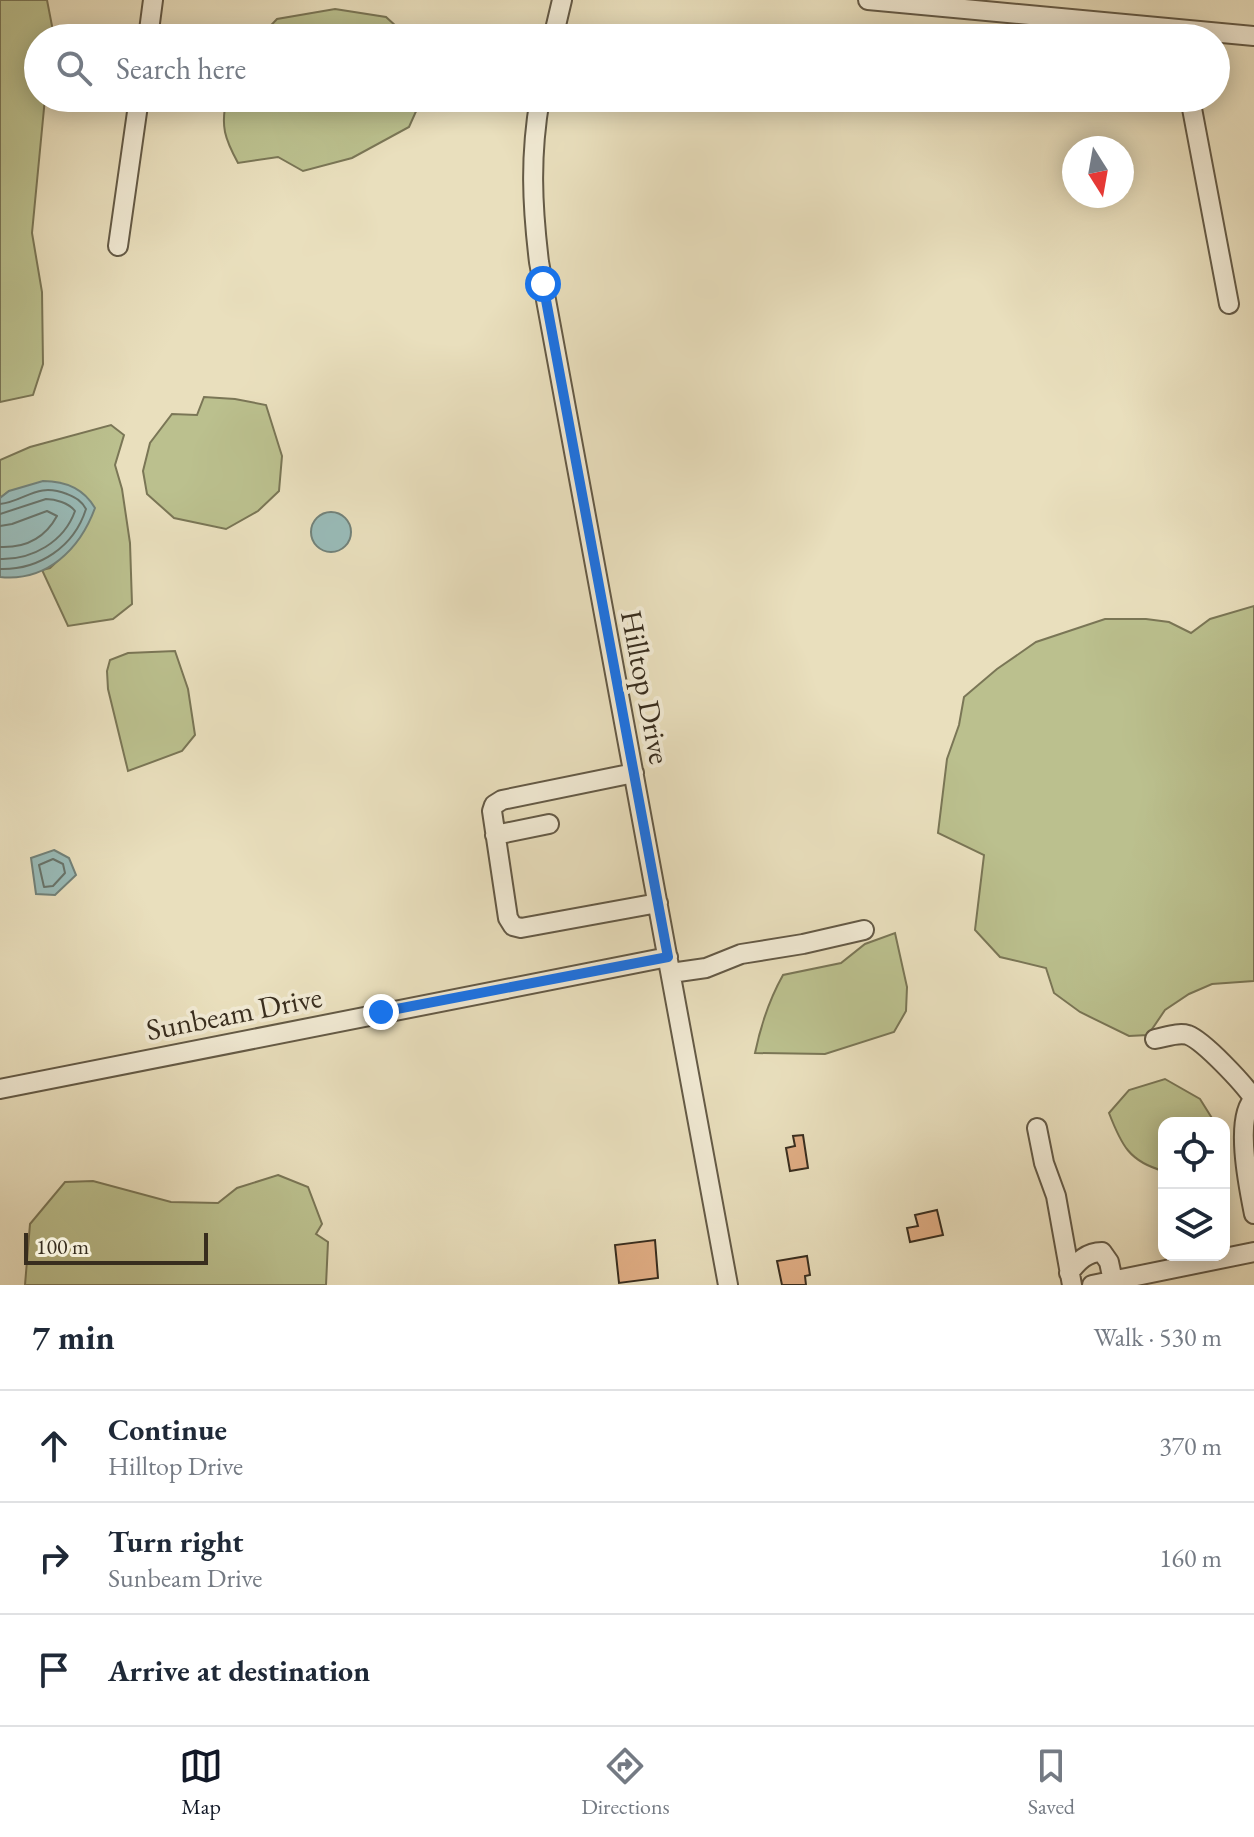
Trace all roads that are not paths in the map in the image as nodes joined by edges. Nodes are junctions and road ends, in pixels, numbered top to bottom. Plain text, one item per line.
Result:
1 (153, 0) edge
2 (562, 0) edge
3 (868, 0) edge
4 (150, 24) edge
5 (556, 24) edge
6 (1092, 24) edge
7 (1230, 35) edge
8 (1254, 36) edge
9 (137, 112) edge
10 (538, 112) edge
11 (1193, 112) edge
12 (118, 246) dead end
13 (1229, 304) dead end
14 (634, 773) junction
15 (549, 824) dead end
16 (495, 835) junction
17 (658, 903) junction
18 (864, 930) dead end
19 (669, 965) junction
20 (1155, 1039) dead end
21 (0, 1089) edge
22 (1254, 1099) edge
23 (1037, 1128) dead end
24 (1254, 1214) edge
25 (1254, 1252) edge
26 (1071, 1279) edge
27 (1113, 1281) junction
28 (728, 1285) edge
29 (1092, 1285) edge

1 - 4 street
2 - 5 street
3 - 6 street
7 - 8 street
9 - 12 street
10 - 14 street, Hilltop Drive
11 - 13 street
14 - 16 street
14 - 17 street, Hilltop Drive
15 - 16 street
16 - 17 street
17 - 19 street, Hilltop Drive
18 - 19 street, Sunbeam Drive
19 - 21 street, Sunbeam Drive
19 - 28 street, Hilltop Drive
20 - 22 street
22 - 24 street
23 - 26 street
25 - 27 street
26 - 27 street
27 - 29 street

